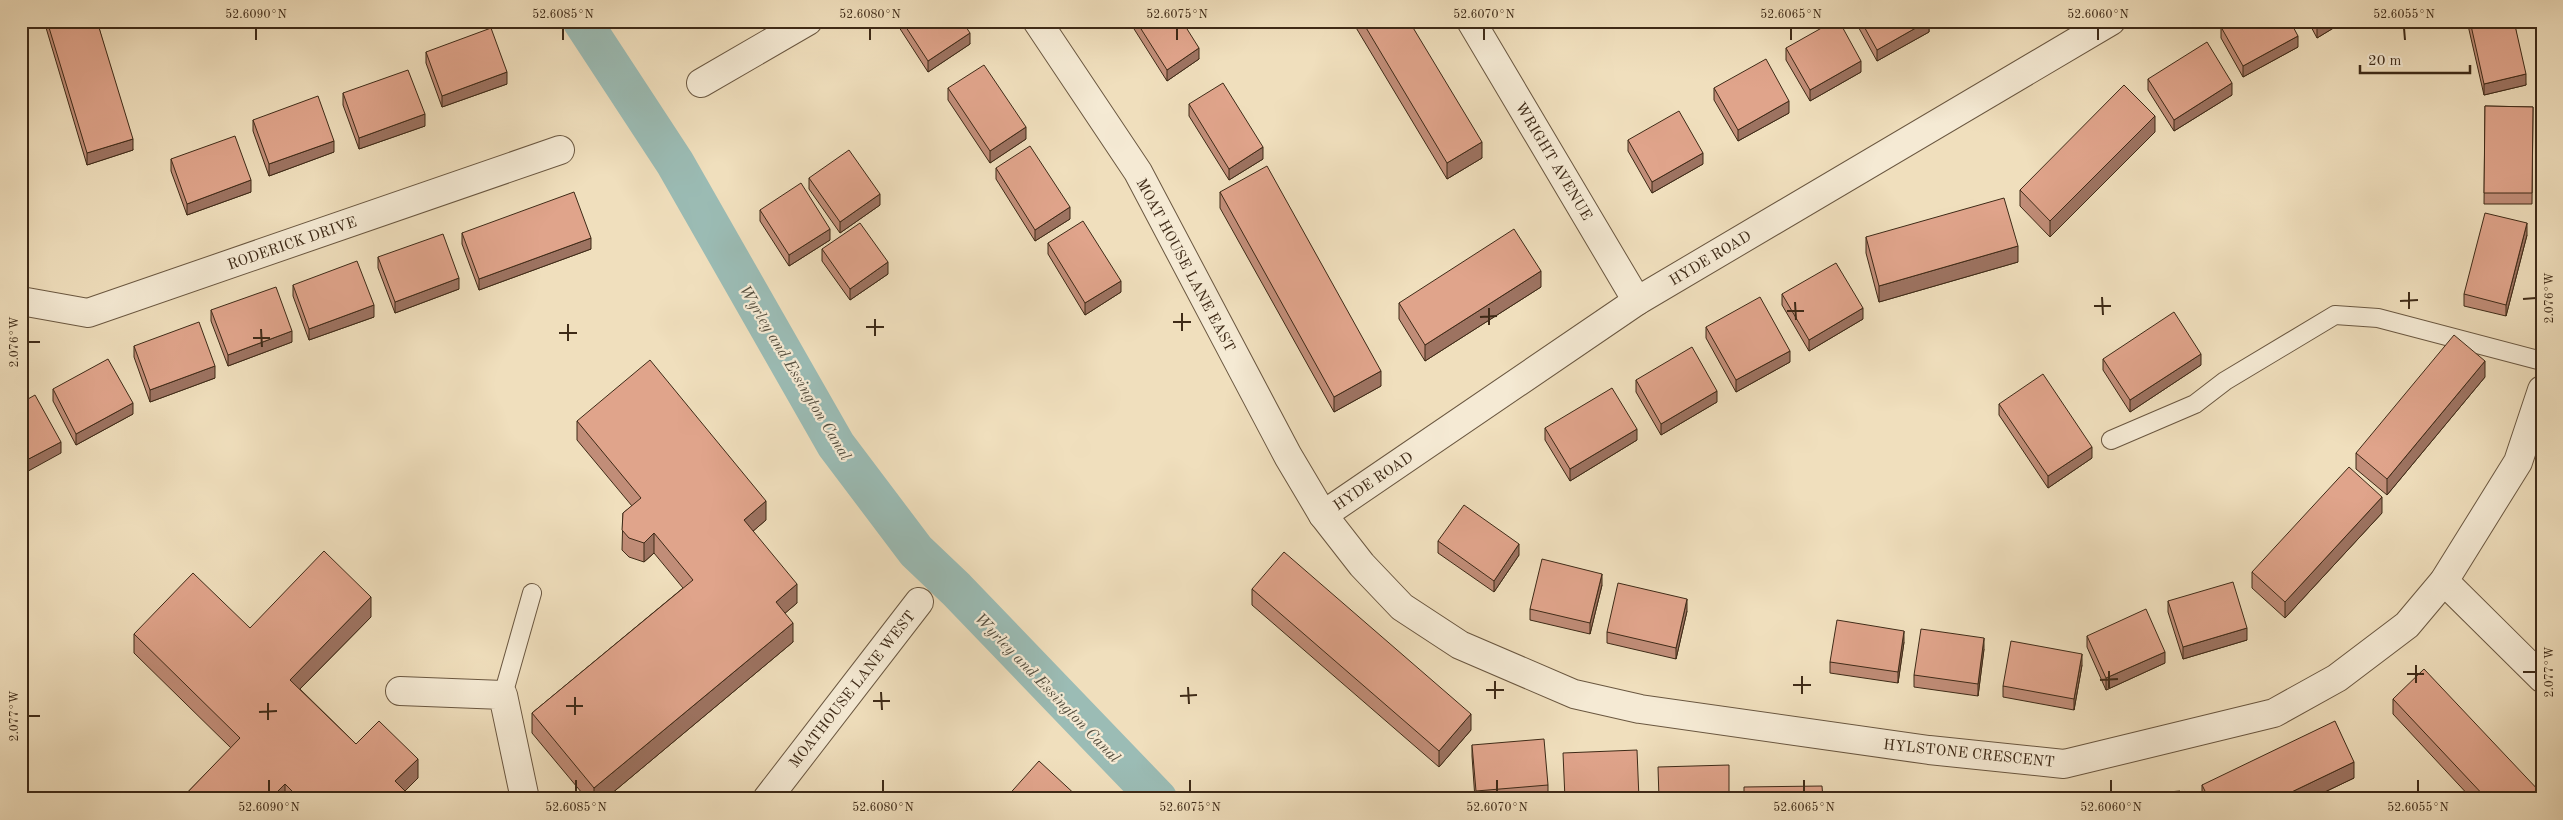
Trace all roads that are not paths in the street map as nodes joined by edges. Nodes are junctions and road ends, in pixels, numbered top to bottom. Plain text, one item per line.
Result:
1 (808, 21) edge
2 (1037, 21) edge
3 (1471, 21) edge
4 (2111, 21) edge
5 (701, 83) dead end
6 (560, 150) dead end
7 (21, 301) edge
8 (1637, 301) junction
9 (2542, 361) edge
10 (2542, 390) edge
11 (2112, 440) dead end
12 (1323, 515) junction
13 (2444, 581) junction
14 (532, 593) dead end
15 (918, 602) dead end
16 (2542, 678) edge
17 (400, 691) dead end
18 (503, 695) junction
19 (525, 799) edge
20 (767, 799) edge

1 - 5 street
2 - 12 street, MOAT HOUSE LANE EAST
3 - 8 street, WRIGHT AVENUE
4 - 8 street, HYDE ROAD
6 - 7 street, RODERICK DRIVE
8 - 12 street, HYDE ROAD
9 - 11 lane
10 - 13 street, HYLSTONE CRESCENT
12 - 13 street, HYLSTONE CRESCENT
13 - 16 street
14 - 18 lane
15 - 20 street, MOATHOUSE LANE WEST
17 - 18 street
18 - 19 street

